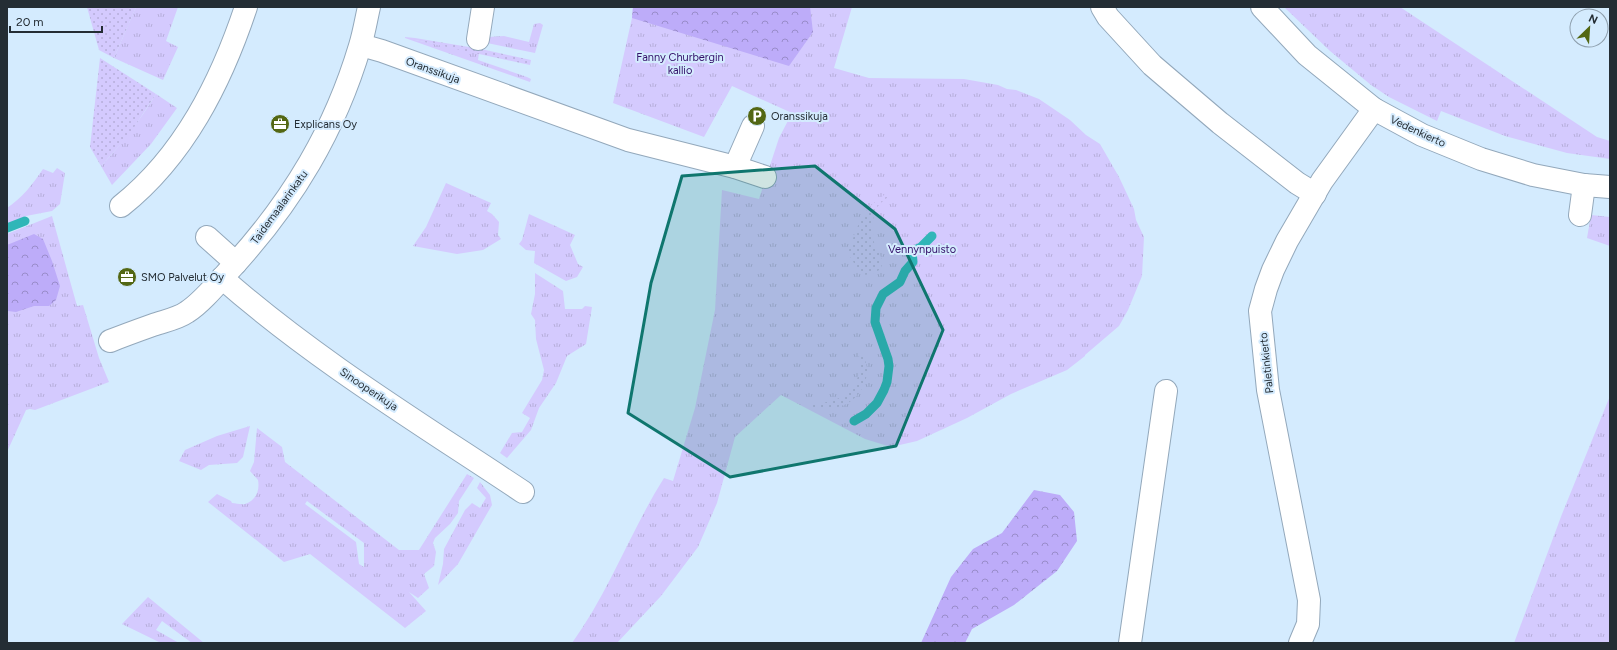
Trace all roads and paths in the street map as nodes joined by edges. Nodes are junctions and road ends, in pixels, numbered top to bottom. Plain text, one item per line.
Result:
1 (246, 7) edge
2 (369, 7) edge
3 (483, 7) edge
4 (1102, 7) edge
5 (1262, 7) edge
6 (478, 39) dead end
7 (361, 45) junction
8 (1374, 109) junction
9 (753, 126) dead end
10 (735, 168) junction
11 (765, 177) dead end
12 (1584, 185) junction
13 (1610, 187) edge
14 (1315, 194) junction
15 (121, 206) dead end
16 (1580, 215) dead end
17 (207, 237) dead end
18 (229, 270) junction
19 (110, 341) dead end
20 (1166, 391) dead end
21 (523, 492) dead end
22 (1130, 643) edge
23 (1300, 643) edge

1 - 15 street
2 - 7 street, Taidemaalarinkatu
3 - 6 street
4 - 14 street
5 - 8 street, Vedenkierto
7 - 10 street, Oranssikuja
7 - 18 street, Taidemaalarinkatu
8 - 12 street, Vedenkierto
8 - 14 street, Paletinkierto
9 - 10 street
10 - 11 street, Oranssikuja
12 - 13 street, Vedenkierto
12 - 16 street
14 - 23 street, Paletinkierto
17 - 18 street, Sinooperikuja
18 - 19 street, Taidemaalarinkatu
18 - 21 street, Sinooperikuja
20 - 22 street

